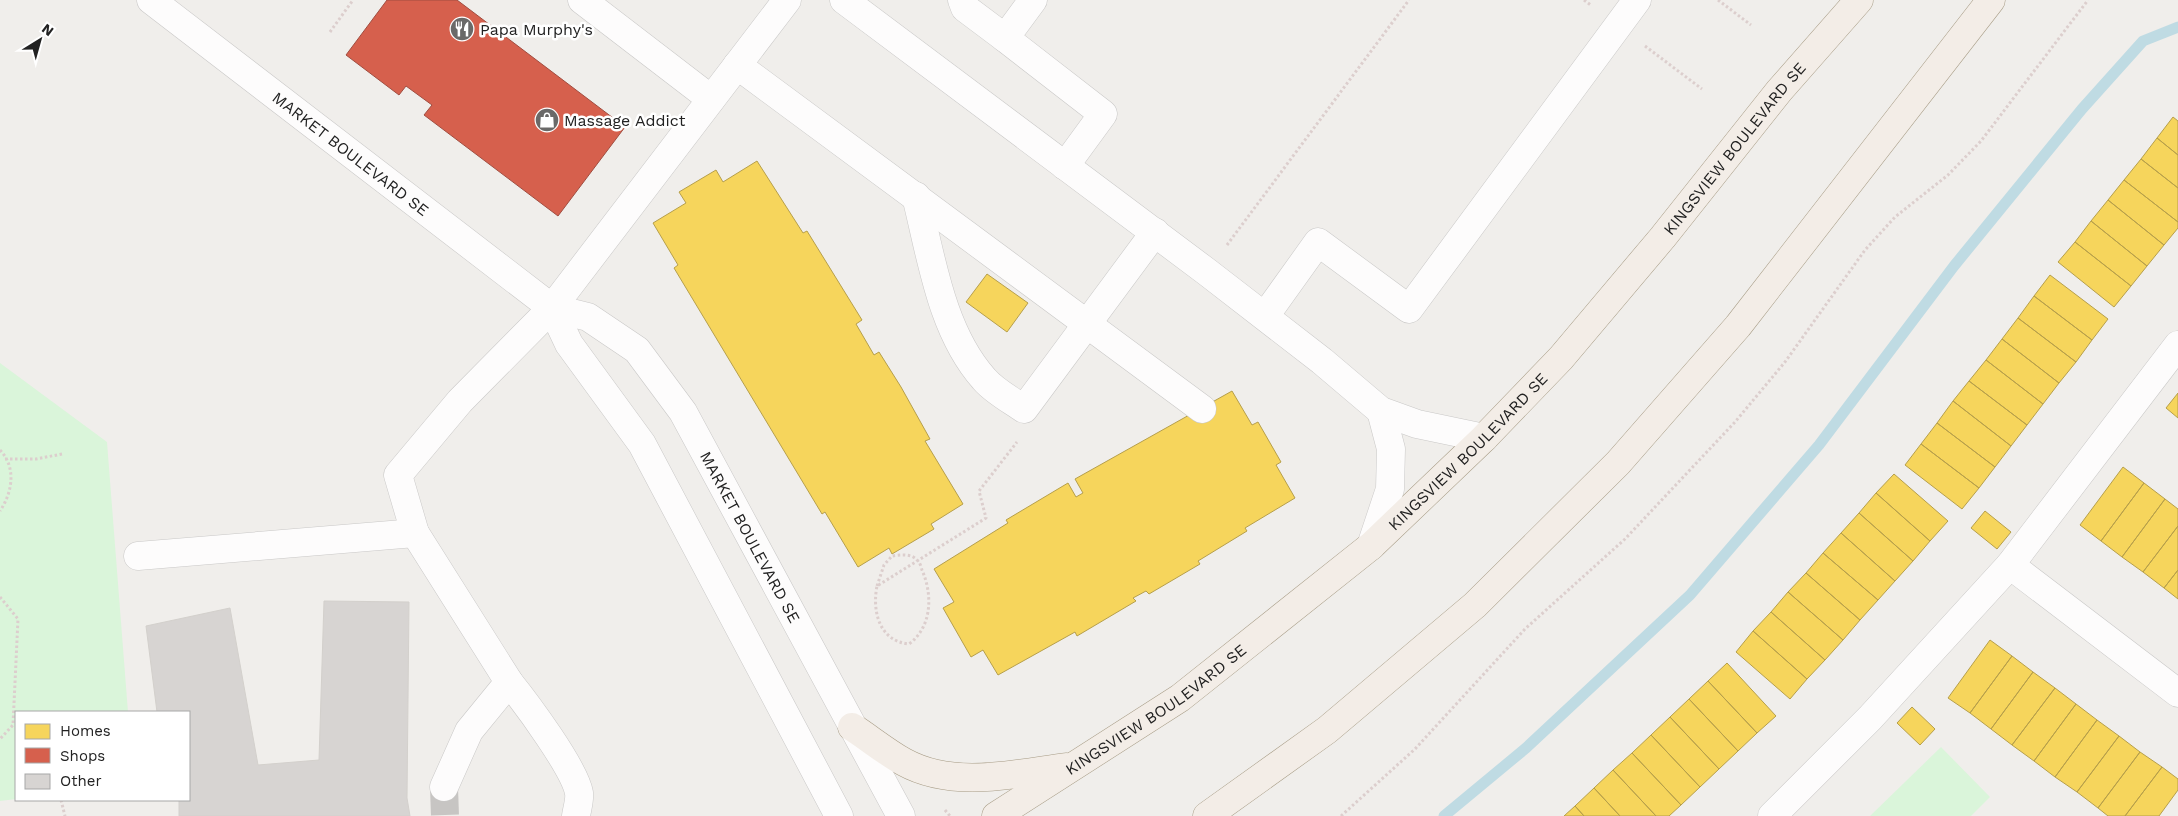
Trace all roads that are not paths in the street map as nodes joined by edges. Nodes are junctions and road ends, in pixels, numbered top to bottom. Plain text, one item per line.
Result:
1 (151, 0) edge
2 (582, 0) edge
3 (787, 0) edge
4 (844, 0) edge
5 (962, 0) edge
6 (1034, 0) edge
7 (1637, 0) edge
8 (1858, 1) edge
9 (1990, 4) edge
10 (1005, 38) junction
11 (737, 65) junction
12 (711, 99) junction
13 (1065, 166) junction
14 (916, 196) junction
15 (1154, 232) junction
16 (552, 308) junction
17 (1265, 316) junction
18 (1087, 323) junction
19 (2178, 346) edge
20 (1202, 409) dead end
21 (1381, 411) junction
22 (1484, 438) junction
23 (415, 533) junction
24 (1371, 546) junction
25 (138, 556) dead end
26 (2010, 565) junction
27 (509, 682) junction
28 (2178, 693) edge
29 (852, 727) junction
30 (1075, 765) junction
31 (444, 787) tunnel mouth
32 (576, 816) edge
33 (839, 816) edge
34 (901, 816) edge
35 (996, 816) edge
36 (1206, 816) edge
37 (1772, 816) edge

1 - 16 street, MARKET BOULEVARD SE
2 - 12 street
3 - 11 street
4 - 13 street
5 - 10 street
6 - 10 street
7 - 17 street
8 - 22 main road, KINGSVIEW BOULEVARD SE
9 - 36 main road
10 - 13 street
11 - 12 street
11 - 14 street
12 - 16 street
13 - 15 street
14 - 18 street
14 - 18 street
15 - 17 street
15 - 18 street
16 - 23 street
16 - 29 street, MARKET BOULEVARD SE
16 - 33 street, MARKET BOULEVARD SE
17 - 21 street
18 - 20 street
19 - 26 street
21 - 22 street
21 - 24 street
22 - 24 main road, KINGSVIEW BOULEVARD SE
23 - 25 street
23 - 27 street
24 - 30 main road, KINGSVIEW BOULEVARD SE
26 - 28 street
26 - 37 street
27 - 31 street
27 - 32 street
29 - 30 main road
29 - 34 street, MARKET BOULEVARD SE
30 - 35 main road, KINGSVIEW BOULEVARD SE

